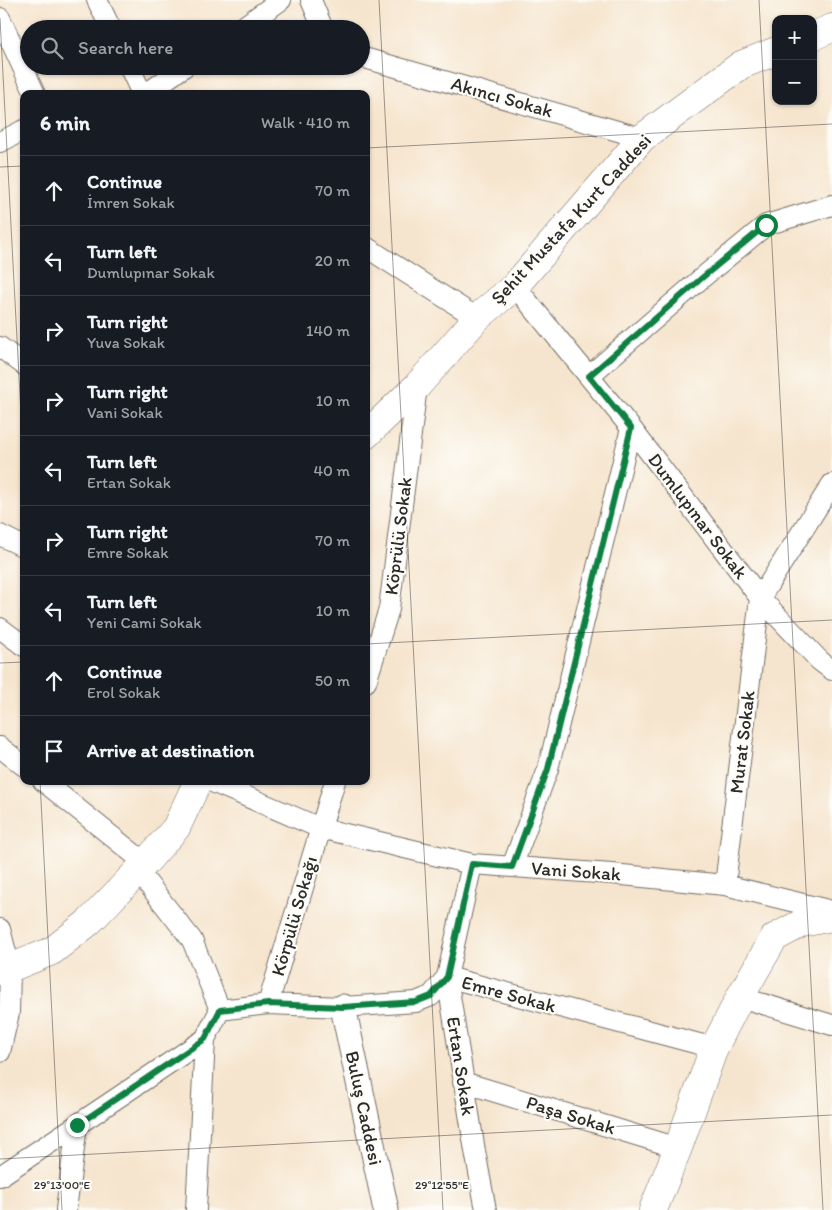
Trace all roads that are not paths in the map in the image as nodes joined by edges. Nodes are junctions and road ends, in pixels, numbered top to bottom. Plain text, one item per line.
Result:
1 (97, 0) edge
2 (281, 0) edge
3 (310, 0) edge
4 (0, 18) edge
5 (107, 20) edge
6 (253, 20) edge
7 (319, 20) edge
8 (832, 28) edge
9 (817, 34) edge
10 (772, 53) edge
11 (370, 60) edge
12 (20, 61) edge
13 (26, 75) edge
14 (134, 75) edge
15 (172, 75) edge
16 (33, 90) edge
17 (142, 90) edge
18 (150, 90) edge
19 (20, 132) edge
20 (642, 138) junction
21 (0, 142) edge
22 (832, 205) edge
23 (370, 251) edge
24 (515, 286) junction
25 (477, 318) junction
26 (0, 347) edge
27 (20, 362) edge
28 (589, 376) junction
29 (417, 386) junction
30 (631, 428) junction
31 (370, 431) edge
32 (832, 484) edge
33 (0, 535) edge
34 (20, 545) edge
35 (760, 598) junction
36 (0, 628) edge
37 (20, 643) edge
38 (370, 669) edge
39 (832, 670) edge
40 (0, 746) edge
41 (20, 763) edge
42 (48, 785) edge
43 (196, 785) edge
44 (219, 785) edge
45 (334, 785) edge
46 (320, 828) junction
47 (472, 864) junction
48 (142, 867) junction
49 (512, 867) junction
50 (725, 885) junction
51 (832, 911) edge
52 (832, 917) edge
53 (0, 930) edge
54 (5, 970) edge
55 (447, 977) junction
56 (740, 997) junction
57 (268, 1004) junction
58 (343, 1007) junction
59 (220, 1010) junction
60 (832, 1025) edge
61 (205, 1039) junction
62 (714, 1048) junction
63 (0, 1052) edge
64 (464, 1082) junction
65 (77, 1125) junction
66 (678, 1148) junction
67 (0, 1176) edge
68 (66, 1210) edge
69 (196, 1210) edge
70 (386, 1210) edge
71 (486, 1210) edge
72 (653, 1210) edge

1 - 5 street
2 - 6 street
3 - 7 street
4 - 12 street
8 - 9 main road
10 - 20 main road, Şehit Mustafa Kurt Caddesi
11 - 20 street, Akıncı Sokak
13 - 16 street
14 - 17 street
15 - 18 street
19 - 21 street
20 - 24 main road, Şehit Mustafa Kurt Caddesi
22 - 28 street
23 - 25 street
24 - 25 main road, Şehit Mustafa Kurt Caddesi
24 - 28 street, Dumlupınar Sokak
25 - 29 main road, Şehit Mustafa Kurt Caddesi
26 - 27 street
28 - 30 street, Dumlupınar Sokak
29 - 31 main road, Şehit Mustafa Kurt Caddesi
29 - 38 street, Köprülü Sokak
30 - 35 street, Dumlupınar Sokak
30 - 49 street
32 - 35 street
33 - 34 street
35 - 39 street, Dumlupınar Sokak
35 - 50 street, Murat Sokak
36 - 37 street
40 - 41 street
42 - 48 street
43 - 48 main road
44 - 46 street, Vani Sokak
45 - 46 street
46 - 47 street, Vani Sokak
46 - 57 street, Körpülü Sokağı
47 - 49 street, Vani Sokak
47 - 55 street, Ertan Sokak
48 - 54 main road
48 - 59 street
49 - 50 street, Vani Sokak
50 - 51 street, Vani Sokak
52 - 56 main road
53 - 54 street
54 - 63 street
55 - 58 street, Emre Sokak
55 - 62 street, Emre Sokak
55 - 64 street, Ertan Sokak
56 - 60 street
56 - 62 main road
57 - 58 street, Emre Sokak
57 - 59 street, Emre Sokak
58 - 70 street, Buluş Caddesi
59 - 61 street
61 - 65 street
61 - 69 street
62 - 66 main road
64 - 66 street, Paşa Sokak
64 - 71 street, Ertan Sokak
65 - 67 street
65 - 68 street
66 - 72 main road

